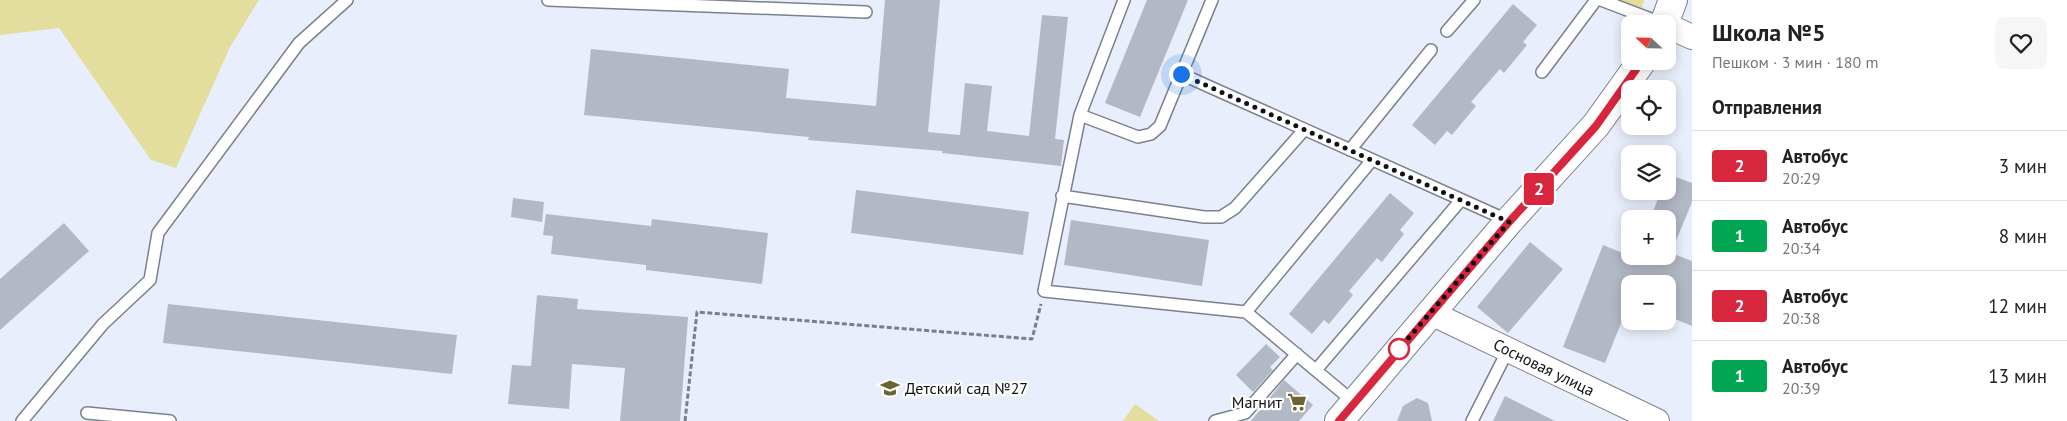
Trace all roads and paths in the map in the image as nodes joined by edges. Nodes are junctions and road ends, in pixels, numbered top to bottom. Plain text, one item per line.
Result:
1 (347, 0) edge
2 (548, 0) edge
3 (1124, 0) edge
4 (1212, 0) edge
5 (1474, 0) edge
6 (1596, 0) edge
7 (1601, 0) edge
8 (1673, 0) edge
9 (866, 12) dead end
10 (1641, 15) edge
11 (1668, 15) edge
12 (1676, 29) edge
13 (1447, 31) dead end
14 (1692, 37) edge
15 (1431, 50) dead end
16 (1636, 70) edge
17 (1542, 72) dead end
18 (1181, 74) junction
19 (1080, 115) junction
20 (1304, 130) junction
21 (1350, 150) junction
22 (1372, 160) junction
23 (1062, 196) junction
24 (1461, 200) junction
25 (1509, 222) junction
26 (1044, 291) junction
27 (1246, 312) junction
28 (1431, 313) junction
29 (1508, 350) junction
30 (1296, 354) junction
31 (1316, 370) junction
32 (1347, 412) edge
33 (87, 413) dead end
34 (1642, 418) edge
35 (22, 421) edge
36 (170, 421) edge
37 (685, 421) edge
38 (1215, 421) edge
39 (1472, 421) edge

1 - 35 lane
2 - 9 lane
3 - 19 lane
4 - 18 lane
5 - 13 lane
6 - 17 lane
7 - 10 lane
8 - 11 street
12 - 14 street
15 - 21 lane
16 - 25 street
18 - 19 lane
18 - 20 lane
19 - 23 lane
20 - 21 lane
20 - 23 lane
21 - 22 lane
22 - 24 lane
22 - 27 lane
23 - 26 lane
24 - 25 lane
24 - 31 lane
25 - 28 street
26 - 27 lane
26 - 37 path
27 - 30 lane
28 - 29 street, Сосновая улица
28 - 32 street
29 - 34 street, Сосновая улица
29 - 39 lane
30 - 31 lane
30 - 38 lane
31 - 32 lane
33 - 36 lane

